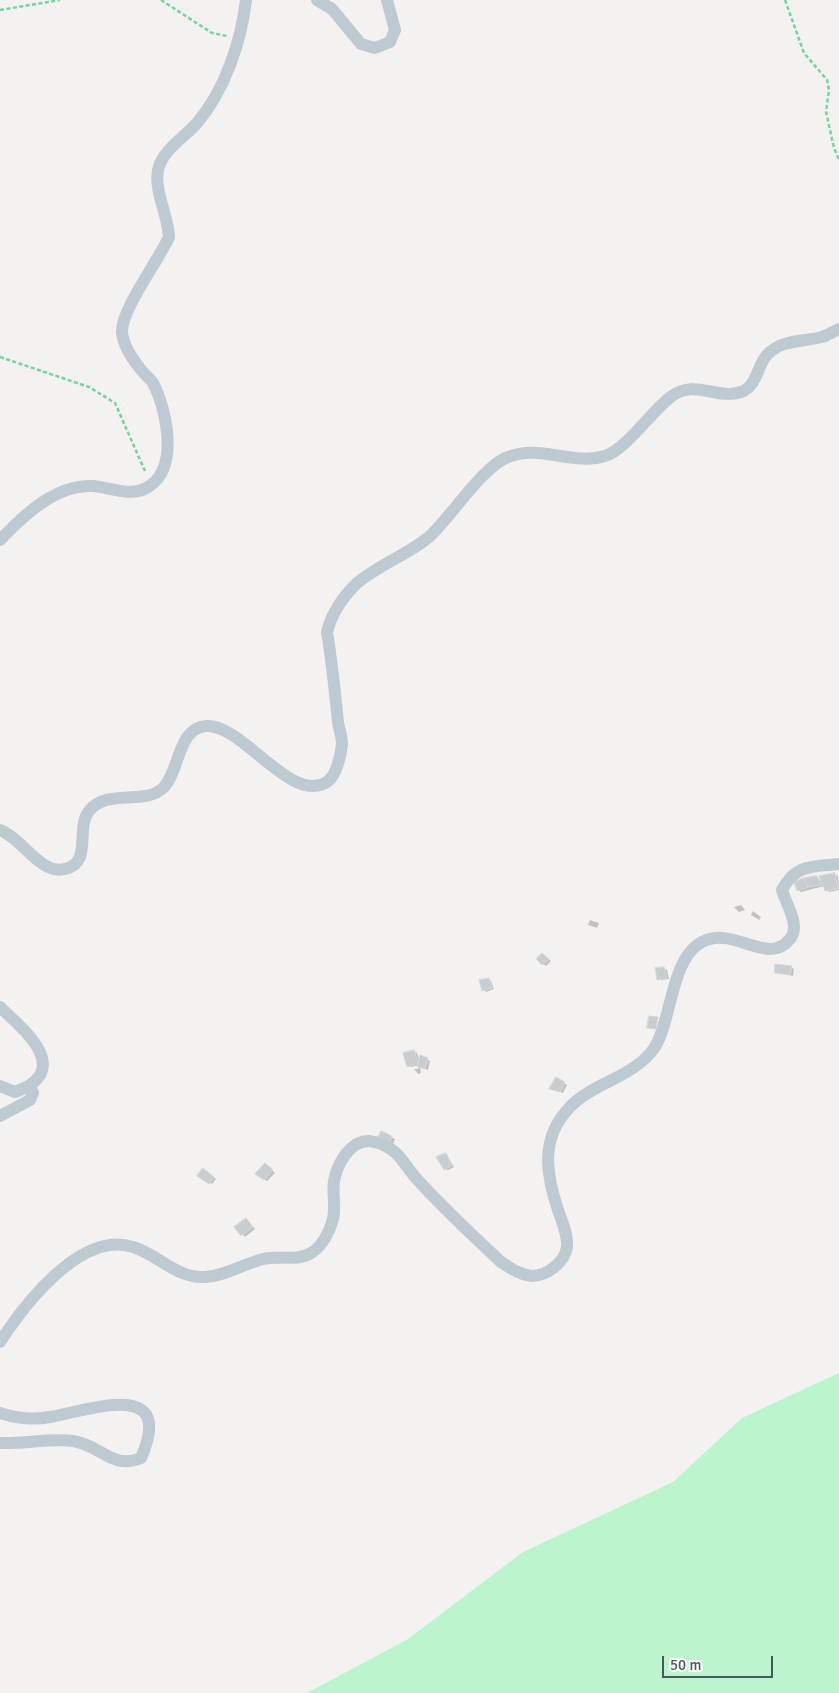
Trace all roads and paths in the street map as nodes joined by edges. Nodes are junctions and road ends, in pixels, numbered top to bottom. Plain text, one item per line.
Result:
1 (60, 0) edge
2 (161, 0) edge
3 (246, 0) edge
4 (317, 0) edge
5 (387, 0) edge
6 (785, 0) edge
7 (0, 10) edge
8 (238, 39) junction
9 (839, 160) edge
10 (839, 329) edge
11 (0, 357) edge
12 (151, 486) junction
13 (0, 540) edge
14 (0, 830) edge
15 (839, 864) edge
16 (0, 1007) edge
17 (0, 1086) edge
18 (30, 1086) junction
19 (0, 1116) edge
20 (0, 1342) edge
21 (0, 1413) edge
22 (0, 1443) edge

1 - 7 path
2 - 8 path
3 - 8 street
4 - 5 street
6 - 9 path
8 - 12 street
10 - 14 street
11 - 12 path
12 - 13 street
15 - 20 street
16 - 18 street
17 - 18 street
18 - 19 street
21 - 22 street

